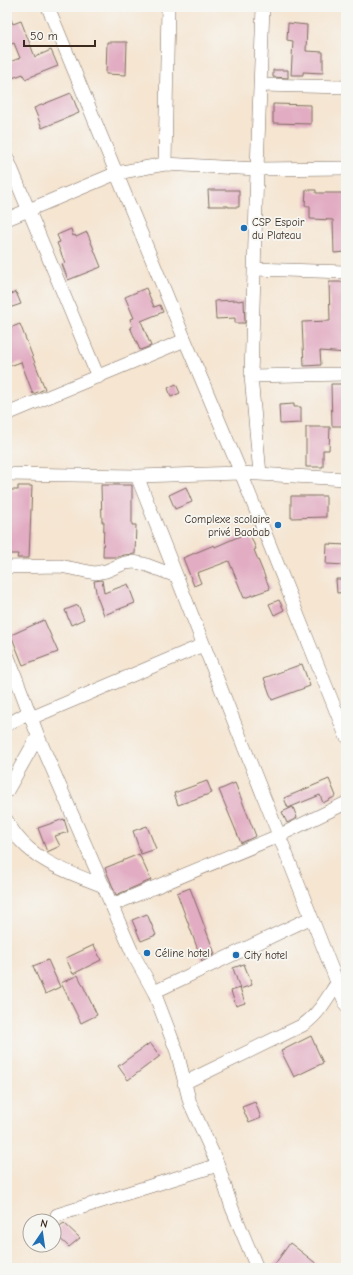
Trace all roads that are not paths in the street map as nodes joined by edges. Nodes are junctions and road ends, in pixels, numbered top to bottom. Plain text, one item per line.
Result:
1 (48, 7) edge
2 (168, 7) edge
3 (264, 7) edge
4 (260, 85) junction
5 (346, 87) edge
6 (7, 158) edge
7 (166, 164) junction
8 (346, 168) edge
9 (257, 169) junction
10 (117, 173) junction
11 (29, 210) junction
12 (7, 219) edge
13 (254, 269) junction
14 (346, 272) edge
15 (185, 340) junction
16 (346, 374) edge
17 (251, 376) junction
18 (98, 377) junction
19 (7, 414) edge
20 (241, 473) junction
21 (7, 474) edge
22 (260, 474) junction
23 (137, 476) junction
24 (346, 479) edge
25 (7, 567) edge
26 (176, 576) junction
27 (203, 645) junction
28 (7, 654) edge
29 (30, 715) junction
30 (7, 725) edge
31 (38, 736) junction
32 (346, 736) edge
33 (7, 791) edge
34 (346, 803) edge
35 (7, 821) edge
36 (278, 836) junction
37 (104, 886) junction
38 (112, 905) junction
39 (310, 918) junction
40 (337, 983) junction
41 (154, 992) junction
42 (346, 1006) edge
43 (184, 1083) junction
44 (218, 1165) junction
45 (62, 1213) edge
46 (257, 1268) edge

1 - 10 street
2 - 7 street
3 - 4 street
4 - 5 street
4 - 9 street
6 - 11 street
7 - 9 street
7 - 10 street
8 - 9 street
9 - 13 street
10 - 11 street
10 - 15 street
11 - 12 street
11 - 18 street
13 - 14 street
13 - 17 street
15 - 18 street
15 - 20 street
16 - 17 street
17 - 22 street
18 - 19 street
20 - 22 street
20 - 23 street
20 - 32 street
21 - 23 street
22 - 24 street
23 - 26 street
25 - 26 street
26 - 27 street
27 - 29 street
27 - 36 street
28 - 29 street
29 - 30 street
29 - 31 street
31 - 33 street
31 - 37 street
34 - 36 street
35 - 37 street
36 - 38 street
36 - 39 street
37 - 38 street
38 - 41 street
39 - 40 street
39 - 41 street
40 - 42 street
40 - 43 street
41 - 43 street
43 - 44 street
44 - 45 street
44 - 46 street

